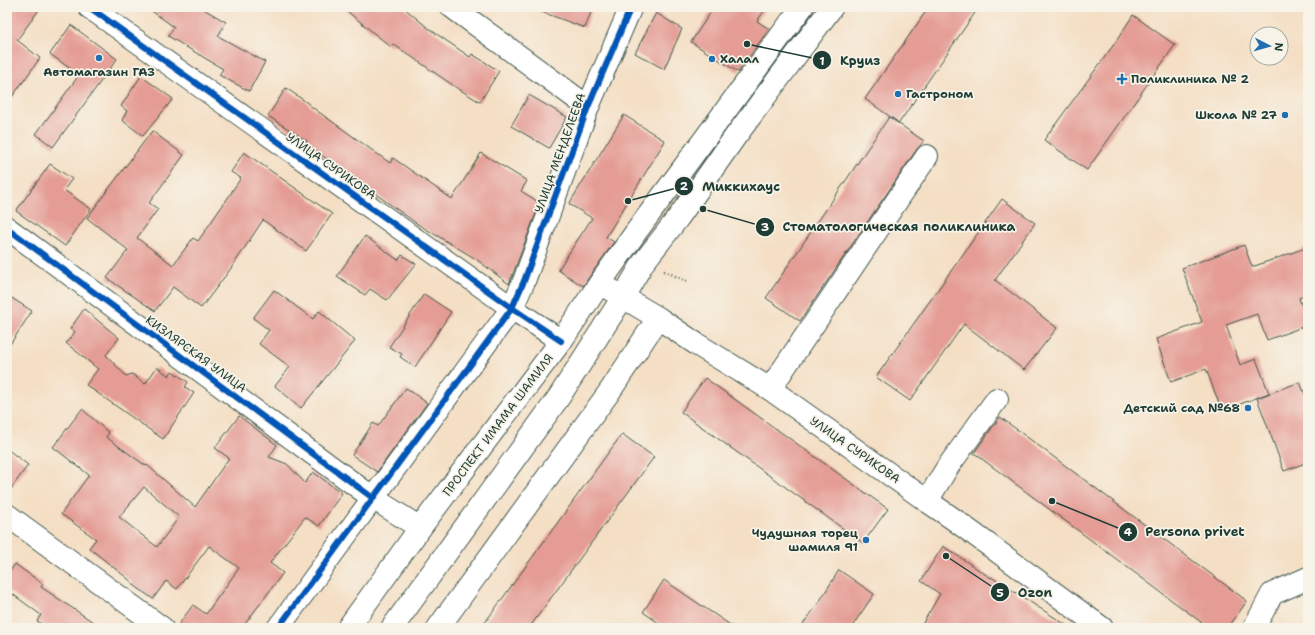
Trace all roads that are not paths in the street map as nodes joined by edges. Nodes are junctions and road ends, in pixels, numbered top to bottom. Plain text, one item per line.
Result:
1 (89, 7) edge
2 (452, 7) edge
3 (631, 7) edge
4 (802, 7) edge
5 (832, 7) edge
6 (588, 107) junction
7 (927, 156) dead end
8 (7, 228) edge
9 (600, 283) junction
10 (623, 297) junction
11 (512, 308) junction
12 (658, 318) junction
13 (561, 341) junction
14 (583, 359) junction
15 (770, 390) junction
16 (997, 399) dead end
17 (372, 498) junction
18 (927, 501) junction
19 (7, 515) edge
20 (420, 528) junction
21 (1308, 578) edge
22 (162, 628) edge
23 (278, 628) edge
24 (348, 628) edge
25 (392, 628) edge
26 (438, 628) edge
27 (1102, 628) edge
28 (1254, 628) edge

1 - 11 street, УЛИЦА СУРИКОВА
2 - 6 street
3 - 6 street, УЛИЦА МЕНДЕЛЕЕВА
4 - 9 street, ПРОСПЕКТ ИМАМА ШАМИЛЯ
5 - 10 street
6 - 11 street, УЛИЦА МЕНДЕЛЕЕВА
7 - 15 street
8 - 17 street, КИЗЛЯРСКАЯ УЛИЦА
9 - 10 street, УЛИЦА СУРИКОВА
9 - 13 street, ПРОСПЕКТ ИМАМА ШАМИЛЯ
10 - 12 street, УЛИЦА СУРИКОВА
10 - 14 street
11 - 13 street, УЛИЦА СУРИКОВА
11 - 17 street, УЛИЦА МЕНДЕЛЕЕВА
12 - 15 street, УЛИЦА СУРИКОВА
12 - 26 street
13 - 14 street, УЛИЦА СУРИКОВА
13 - 20 street, ПРОСПЕКТ ИМАМА ШАМИЛЯ
14 - 25 street
15 - 18 street, УЛИЦА СУРИКОВА
16 - 18 street
17 - 20 street, КИЗЛЯРСКАЯ УЛИЦА
17 - 23 street, УЛИЦА МЕНДЕЛЕЕВА
18 - 27 street, УЛИЦА СУРИКОВА
19 - 22 street
20 - 24 street, ПРОСПЕКТ ИМАМА ШАМИЛЯ
21 - 28 street

